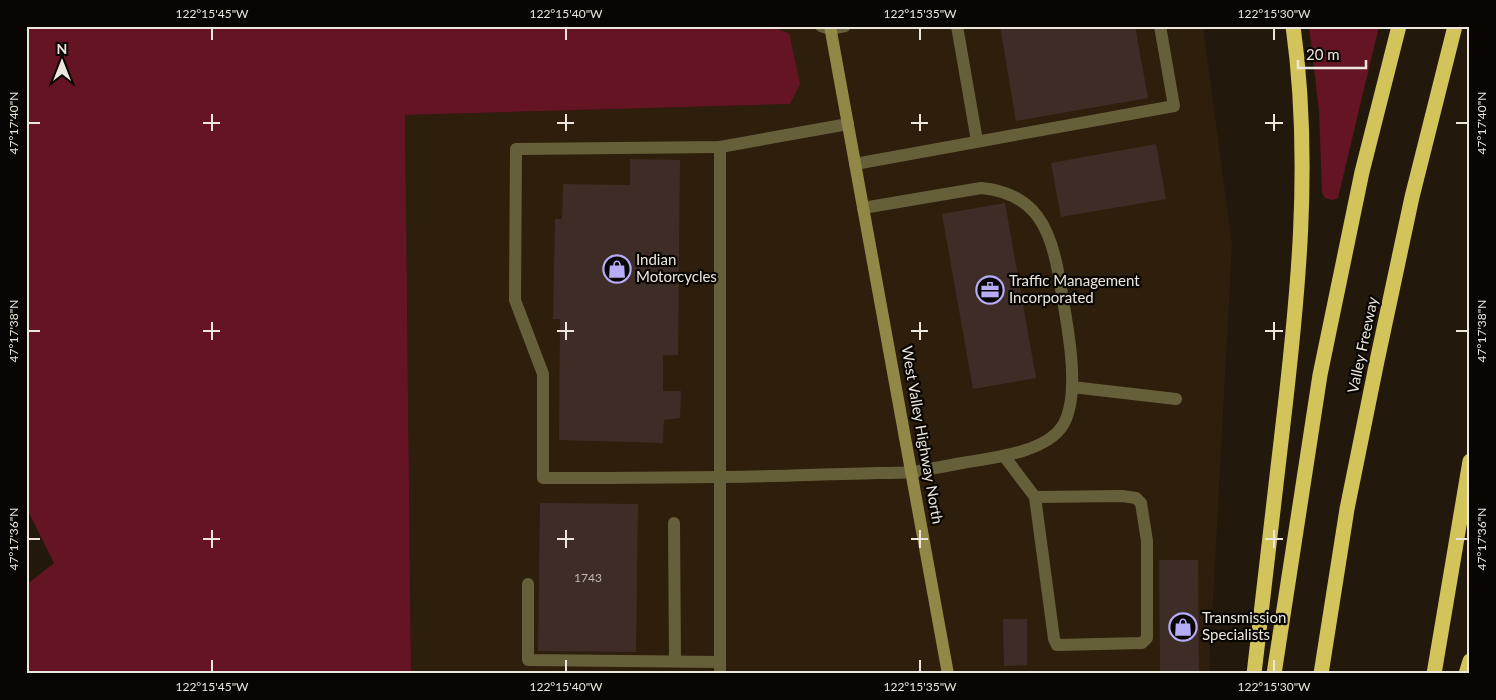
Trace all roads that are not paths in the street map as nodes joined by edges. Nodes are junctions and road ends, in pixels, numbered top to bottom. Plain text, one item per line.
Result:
1 (846, 26) edge
2 (957, 26) edge
3 (1160, 26) edge
4 (1293, 26) edge
5 (1399, 26) edge
6 (1455, 26) edge
7 (827, 27) edge
8 (848, 124) junction
9 (977, 142) junction
10 (720, 147) junction
11 (855, 164) junction
12 (864, 208) junction
13 (1072, 387) junction
14 (1176, 399) dead end
15 (1004, 456) junction
16 (1470, 461) edge
17 (912, 472) junction
18 (720, 478) junction
19 (1035, 497) junction
20 (674, 523) dead end
21 (528, 584) dead end
22 (674, 661) junction
23 (1470, 661) edge
24 (720, 668) edge
25 (948, 674) edge
26 (1254, 674) edge
27 (1274, 674) edge
28 (1321, 674) edge
29 (1434, 674) edge
30 (1466, 674) edge

1 - 7 lane
2 - 9 lane
3 - 9 lane
4 - 26 highway
5 - 27 highway
6 - 28 highway, Valley Freeway
7 - 8 main road, West Valley Highway North
8 - 10 lane
8 - 11 main road, West Valley Highway North
9 - 11 lane
10 - 18 lane
10 - 18 lane
11 - 12 main road, West Valley Highway North
12 - 13 lane
12 - 17 main road, West Valley Highway North
13 - 14 lane
13 - 15 lane
15 - 17 lane
15 - 19 lane
16 - 29 highway
17 - 18 lane
17 - 25 main road, West Valley Highway North
18 - 24 lane
19 - 19 lane
20 - 22 lane
21 - 22 lane
22 - 24 lane
23 - 30 highway

